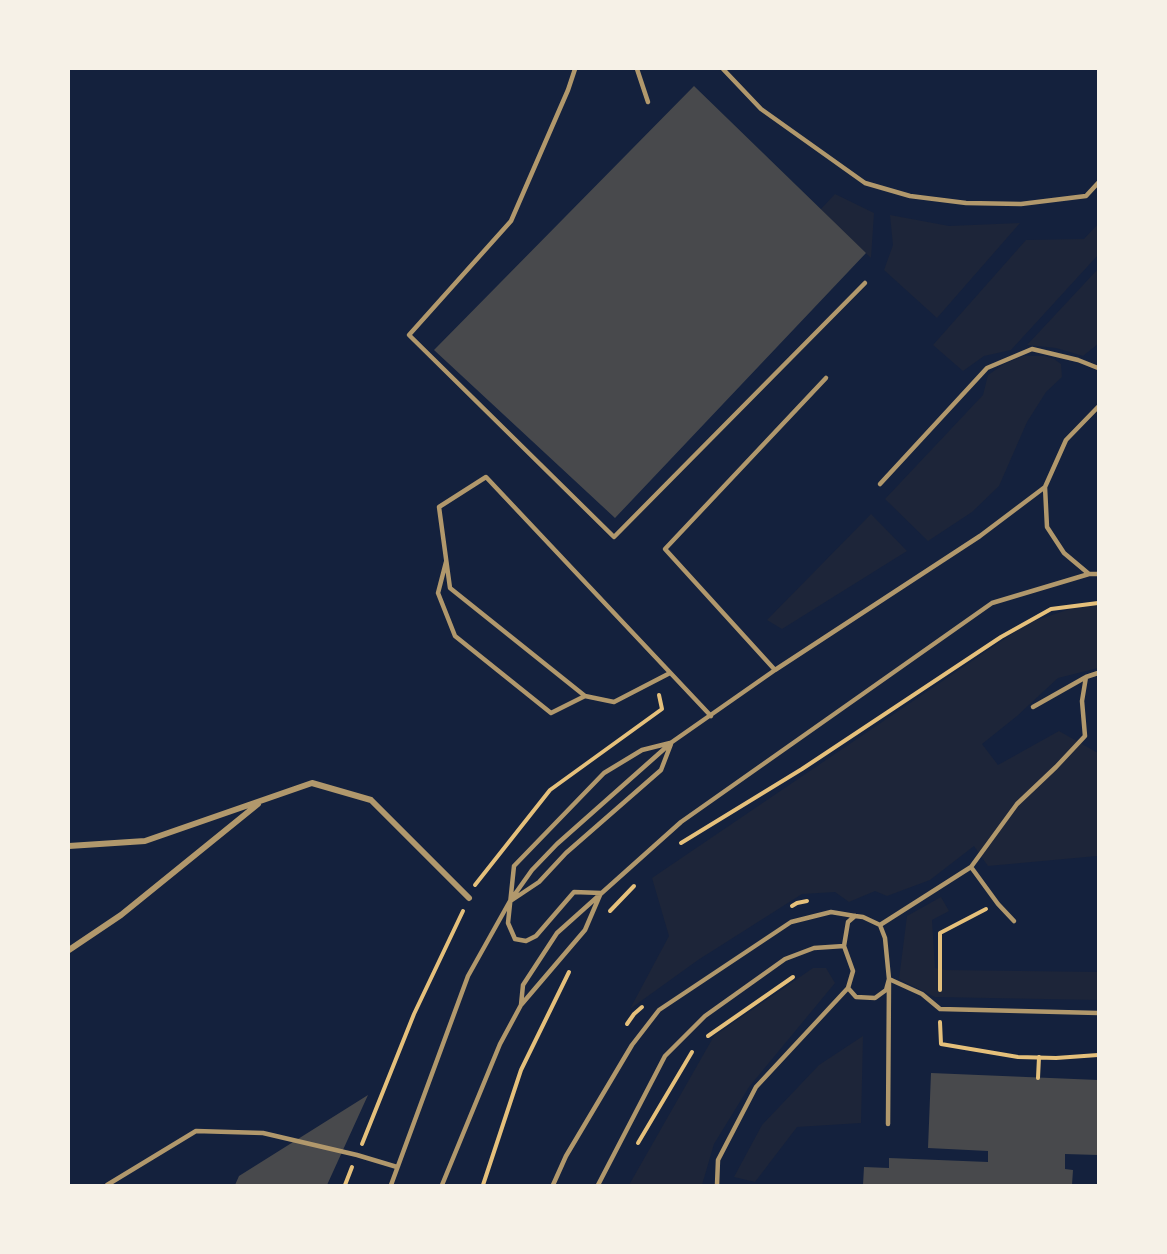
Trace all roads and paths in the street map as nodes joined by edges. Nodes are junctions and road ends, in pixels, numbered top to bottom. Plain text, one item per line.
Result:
1 (575, 69) edge
2 (637, 69) edge
3 (723, 69) edge
4 (648, 102) dead end
5 (1098, 183) edge
6 (865, 283) dead end
7 (1098, 368) edge
8 (826, 378) dead end
9 (1098, 407) edge
10 (880, 484) dead end
11 (1045, 487) junction
12 (447, 559) junction
13 (1089, 574) junction
14 (1098, 574) edge
15 (1098, 603) edge
16 (775, 670) junction
17 (670, 673) junction
18 (1098, 673) edge
19 (1086, 677) junction
20 (585, 696) junction
21 (1034, 707) dead end
22 (711, 716) junction
23 (672, 742) junction
24 (264, 800) junction
25 (69, 846) edge
26 (677, 846) dead end
27 (971, 867) junction
28 (638, 883) dead end
29 (601, 893) junction
30 (469, 898) dead end
31 (510, 902) junction
32 (998, 904) junction
33 (607, 914) dead end
34 (855, 916) junction
35 (1014, 921) dead end
36 (880, 925) junction
37 (843, 946) junction
38 (69, 950) edge
39 (572, 967) dead end
40 (793, 977) dead end
41 (889, 979) junction
42 (848, 988) junction
43 (939, 995) dead end
44 (521, 1005) junction
45 (940, 1009) junction
46 (1098, 1013) edge
47 (707, 1036) dead end
48 (697, 1043) dead end
49 (1098, 1055) edge
50 (1039, 1057) junction
51 (1038, 1078) dead end
52 (888, 1124) dead end
53 (638, 1144) dead end
54 (398, 1167) junction
55 (107, 1185) edge
56 (391, 1185) edge
57 (442, 1185) edge
58 (483, 1185) edge
59 (553, 1185) edge
60 (598, 1185) edge
61 (717, 1185) edge

1 - 6 lane
2 - 4 lane
3 - 5 lane
7 - 10 lane
8 - 16 lane
9 - 11 lane
11 - 13 lane
11 - 16 lane
12 - 17 lane
12 - 20 lane
12 - 20 lane
13 - 14 lane
13 - 29 lane
15 - 26 path
16 - 22 lane
17 - 20 lane
17 - 22 lane
18 - 19 lane
19 - 21 lane
19 - 27 lane
22 - 23 lane
23 - 31 lane
23 - 31 lane
23 - 31 lane
24 - 25 street
24 - 30 street
24 - 38 street
27 - 32 lane
27 - 36 lane
28 - 33 path
29 - 31 lane
29 - 44 lane
29 - 44 lane
31 - 54 lane
32 - 35 lane
32 - 43 path
34 - 36 lane
34 - 37 lane
34 - 59 lane
36 - 41 lane
37 - 42 lane
37 - 60 lane
39 - 58 path
40 - 47 path
41 - 42 lane
41 - 45 lane
41 - 52 lane
42 - 61 lane
44 - 57 lane
45 - 46 lane
45 - 50 path
48 - 53 path
49 - 50 path
50 - 51 path
54 - 55 lane
54 - 56 lane

